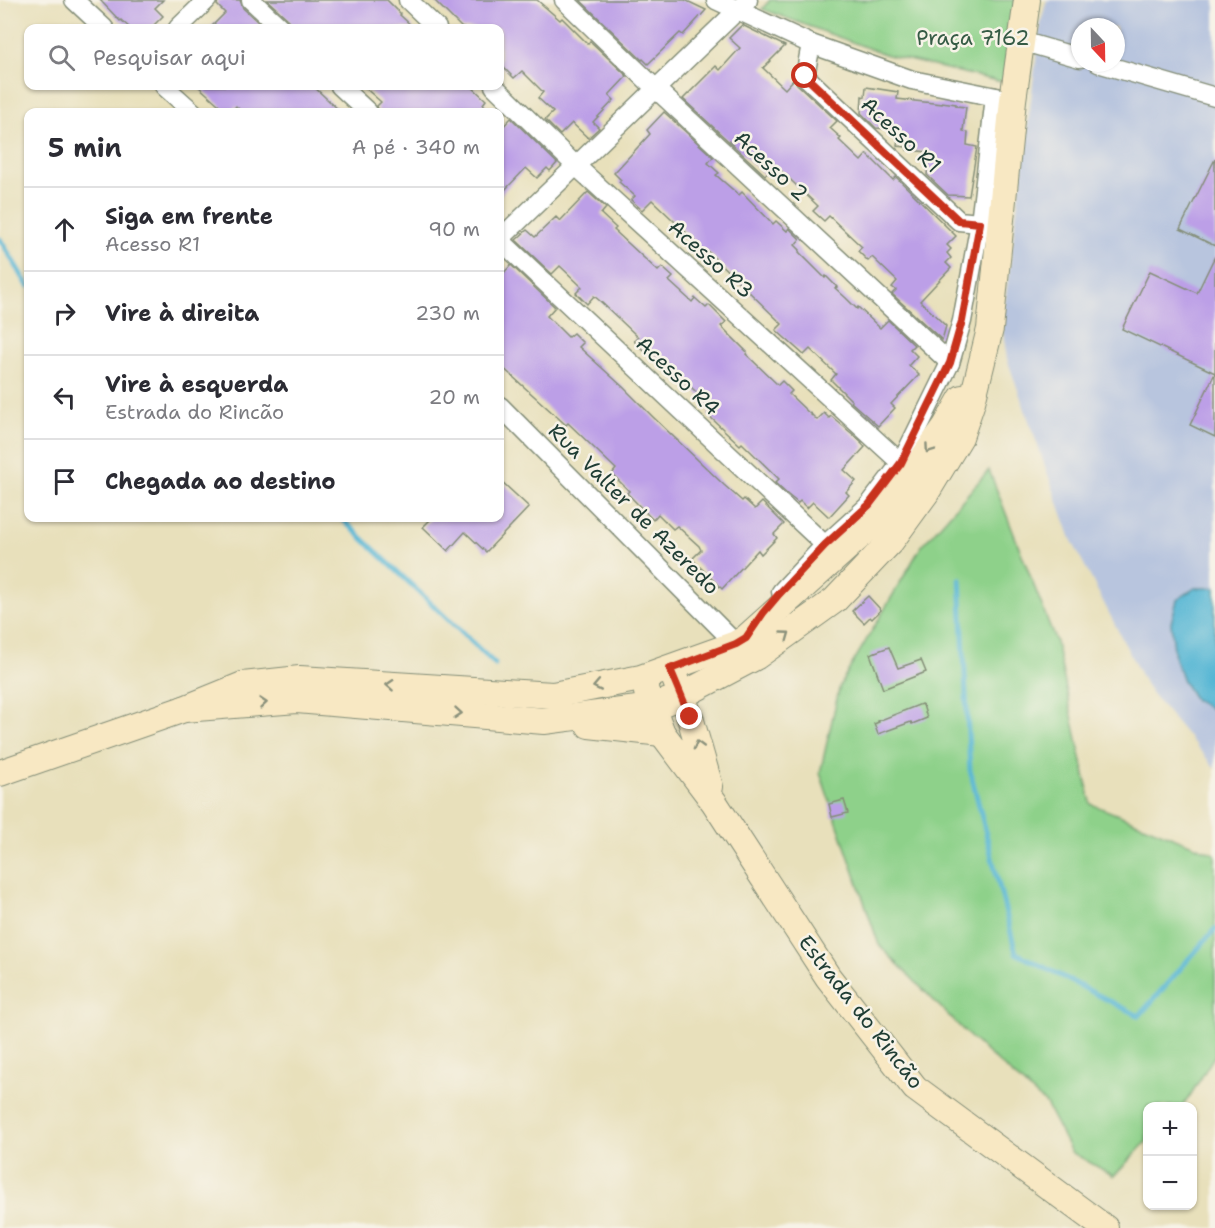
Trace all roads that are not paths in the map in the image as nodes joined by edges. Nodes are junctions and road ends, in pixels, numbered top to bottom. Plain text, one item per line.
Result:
1 (74, 0) edge
2 (207, 0) edge
3 (251, 0) edge
4 (408, 0) edge
5 (564, 0) edge
6 (716, 0) edge
7 (1028, 0) edge
8 (743, 5) edge
9 (100, 24) edge
10 (182, 24) edge
11 (277, 24) edge
12 (433, 24) edge
13 (1021, 41) junction
14 (811, 44) junction
15 (1071, 55) edge
16 (1125, 71) edge
17 (656, 89) junction
18 (168, 90) edge
19 (344, 90) edge
20 (498, 90) edge
21 (1215, 97) edge
22 (1004, 98) junction
23 (189, 108) edge
24 (364, 108) edge
25 (576, 166) junction
26 (990, 224) junction
27 (504, 236) edge
28 (504, 244) edge
29 (962, 321) junction
30 (990, 329) junction
31 (950, 363) junction
32 (981, 363) junction
33 (504, 410) edge
34 (901, 463) junction
35 (876, 511) junction
36 (825, 545) junction
37 (746, 646) junction
38 (670, 669) junction
39 (641, 678) junction
40 (686, 706) junction
41 (653, 707) junction
42 (184, 709) junction
43 (544, 721) junction
44 (662, 733) junction
45 (0, 773) edge
46 (714, 802) junction
47 (1105, 1228) edge

1 - 9 street
2 - 10 street
3 - 11 street
4 - 12 street
5 - 17 street, Acesso 2
6 - 8 street
7 - 13 main road
8 - 14 street
8 - 17 street
13 - 15 street
13 - 22 main road
14 - 22 street
14 - 26 street, Acesso R1
16 - 21 street
17 - 25 street
17 - 31 street, Acesso 2
18 - 23 street
19 - 24 street
20 - 25 street, Acesso R3
22 - 26 main road
25 - 27 street
25 - 34 street, Acesso R3
26 - 29 street
26 - 30 main road
28 - 36 street, Acesso R4
29 - 30 street
29 - 31 street
30 - 32 main road
31 - 34 street
32 -> 35 main road
37 -> 32 main road
33 - 37 street, Rua Valter de Azeredo
34 - 35 street
35 - 36 street
35 - 37 main road
36 - 37 street
37 - 38 main road
37 - 40 main road
38 - 39 main road
38 - 40 main road, Estrada do Rincão
39 - 41 main road, Estrada do Rincão
39 -> 42 main road
40 - 41 main road
46 -> 40 main road, Estrada do Rincão
41 - 43 main road
41 - 44 main road, Estrada do Rincão
42 -> 43 main road
42 - 45 main road
43 - 44 main road
44 - 46 main road, Estrada do Rincão
46 - 47 main road, Estrada do Rincão

